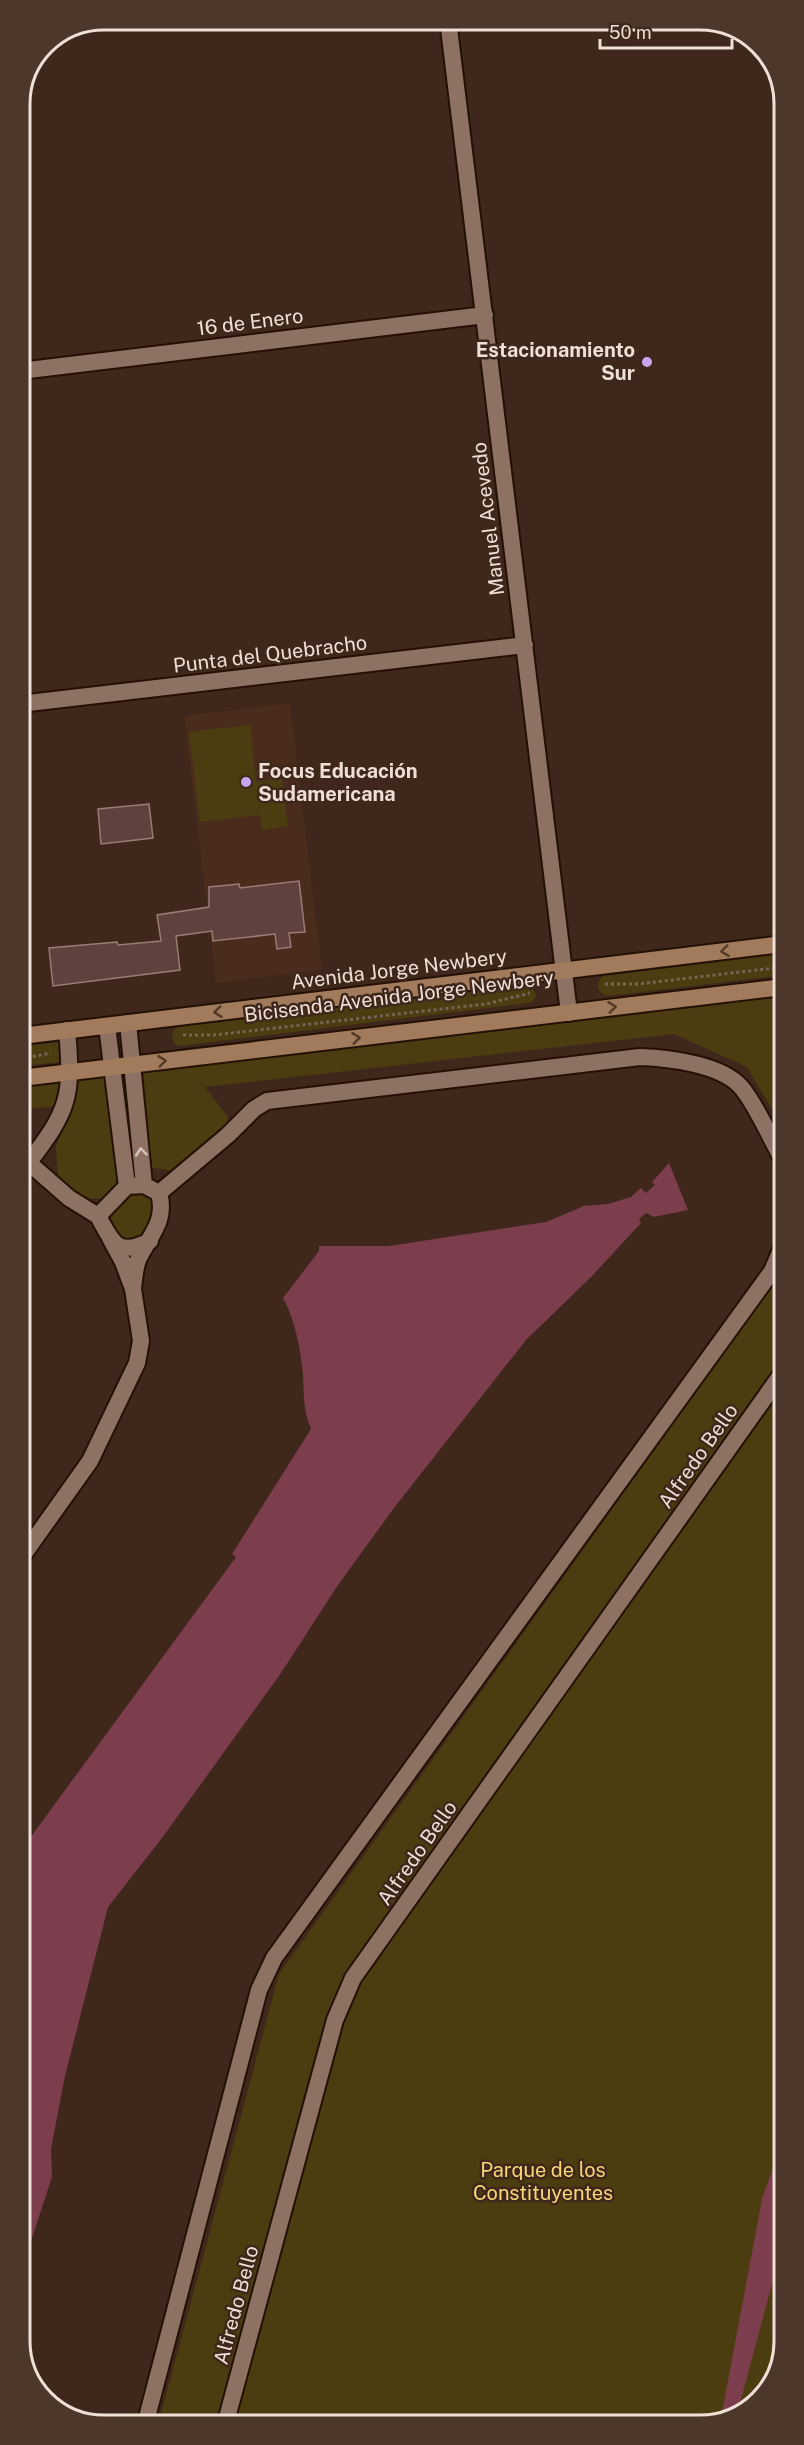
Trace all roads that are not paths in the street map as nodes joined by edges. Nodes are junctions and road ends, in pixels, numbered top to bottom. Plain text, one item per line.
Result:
1 (449, 30) edge
2 (484, 315) junction
3 (30, 370) edge
4 (525, 645) junction
5 (30, 703) edge
6 (774, 945) edge
7 (564, 970) junction
8 (774, 988) edge
9 (569, 1012) junction
10 (128, 1023) junction
11 (107, 1026) junction
12 (67, 1030) junction
13 (30, 1035) edge
14 (132, 1065) junction
15 (112, 1067) junction
16 (71, 1072) junction
17 (30, 1077) edge
18 (774, 1144) edge
19 (30, 1154) edge
20 (30, 1163) edge
21 (143, 1188) junction
22 (98, 1216) junction
23 (110, 1238) junction
24 (150, 1241) junction
25 (774, 1266) edge
26 (133, 1289) junction
27 (774, 1385) edge
28 (30, 1545) edge
29 (148, 2415) edge
30 (228, 2415) edge

1 - 2 street, Manuel Acevedo
2 - 3 street, 16 de Enero
2 - 4 street, Manuel Acevedo
4 - 5 street, Punta del Quebracho
4 - 7 street, Manuel Acevedo
6 -> 7 main road, Avenida Jorge Newbery
7 - 9 street, Manuel Acevedo
7 -> 10 main road, Avenida Jorge Newbery
9 -> 8 main road
14 -> 9 main road
10 - 11 main road, Avenida Jorge Newbery
10 - 14 street
11 - 12 main road, Avenida Jorge Newbery
11 - 15 street
12 - 13 main road, Avenida Jorge Newbery
12 - 16 street
14 - 15 main road
21 -> 14 street
15 - 16 main road
15 - 21 street
16 - 17 main road
16 - 19 street
18 - 21 street
20 - 22 street
21 - 22 street
21 - 24 street
22 - 23 street
23 - 24 street
23 - 26 street
24 - 26 street
25 - 29 street
26 - 28 street
27 - 30 street, Alfredo Bello

